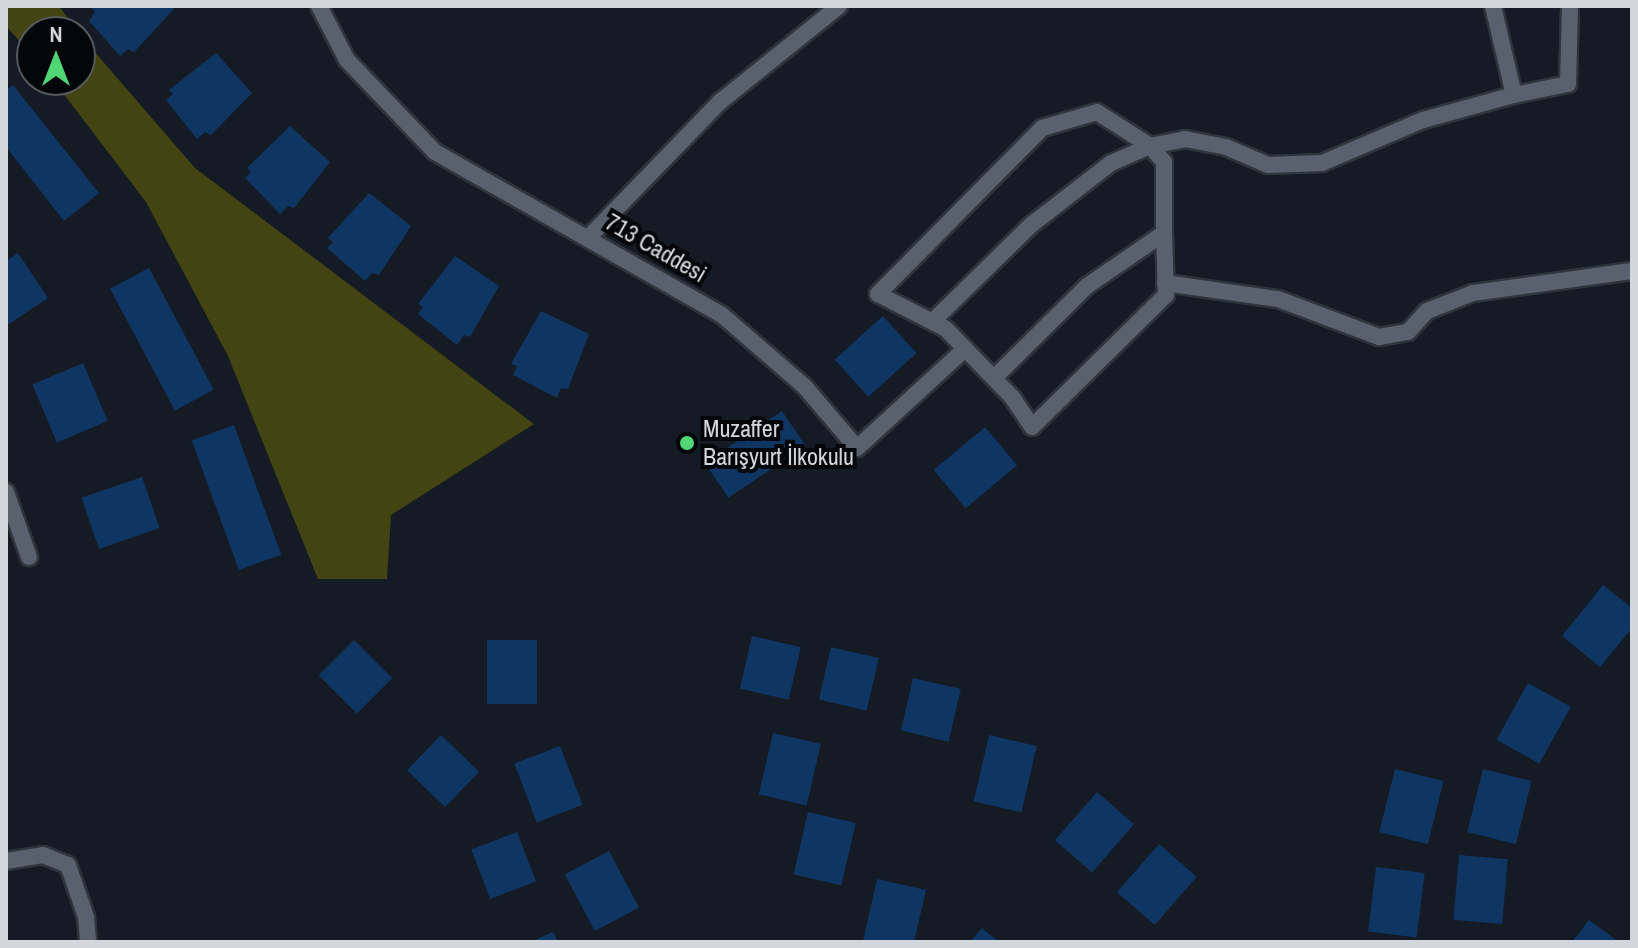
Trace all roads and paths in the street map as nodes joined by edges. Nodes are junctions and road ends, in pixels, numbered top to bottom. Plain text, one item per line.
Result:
1 (319, 6) edge
2 (839, 6) edge
3 (1493, 6) edge
4 (1570, 6) edge
5 (1514, 95) junction
6 (1150, 146) junction
7 (1164, 233) junction
8 (589, 237) junction
9 (1632, 271) edge
10 (1165, 283) junction
11 (933, 321) junction
12 (965, 349) junction
13 (994, 378) junction
14 (6, 492) edge
15 (29, 557) dead end
16 (6, 861) edge
17 (88, 942) edge

1 - 8 street, 713 Caddesi
2 - 8 street
3 - 5 street
4 - 5 street
5 - 6 street
6 - 7 street
6 - 11 street
6 - 11 street
7 - 10 street
7 - 13 street
8 - 12 street, 713 Caddesi
9 - 10 street
10 - 13 street
11 - 12 street
12 - 13 street
14 - 15 street
16 - 17 street

